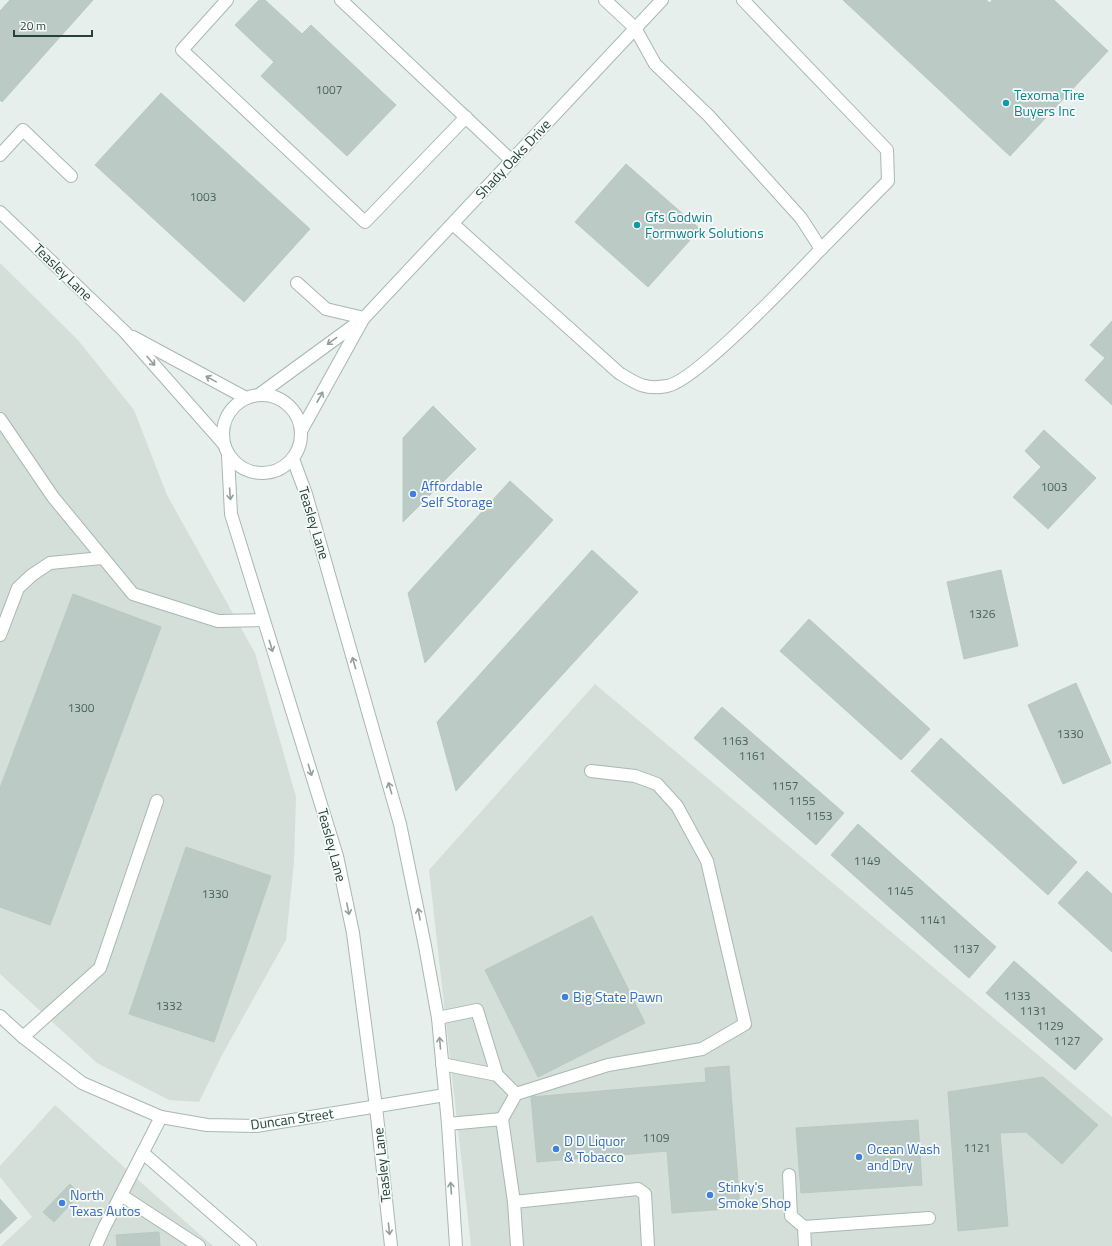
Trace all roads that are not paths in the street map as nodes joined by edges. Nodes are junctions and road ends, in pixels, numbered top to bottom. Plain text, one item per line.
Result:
1 (227, 0) edge
2 (341, 0) edge
3 (605, 0) edge
4 (662, 0) edge
5 (743, 0) edge
6 (635, 28) junction
7 (466, 118) junction
8 (0, 155) edge
9 (512, 161) junction
10 (71, 176) dead end
11 (0, 212) edge
12 (453, 224) junction
13 (821, 248) junction
14 (297, 283) dead end
15 (364, 318) junction
16 (125, 332) junction
17 (260, 394) junction
18 (246, 398) junction
19 (0, 419) edge
20 (302, 431) junction
21 (223, 443) junction
22 (228, 455) junction
23 (293, 459) junction
24 (102, 558) junction
25 (263, 620) junction
26 (0, 635) edge
27 (591, 771) dead end
28 (157, 801) dead end
29 (0, 1016) edge
30 (438, 1018) junction
31 (23, 1037) junction
32 (442, 1064) junction
33 (496, 1075) junction
34 (516, 1094) junction
35 (445, 1095) junction
36 (376, 1107) junction
37 (160, 1117) junction
38 (502, 1119) junction
39 (448, 1124) junction
40 (143, 1153) junction
41 (789, 1175) dead end
42 (121, 1195) junction
43 (514, 1202) junction
44 (929, 1218) dead end
45 (804, 1227) junction
46 (96, 1246) edge
47 (199, 1246) edge
48 (250, 1246) edge
49 (391, 1246) edge
50 (456, 1246) edge
51 (517, 1246) edge
52 (648, 1246) edge
53 (805, 1246) edge

1 - 7 street
2 - 7 street
3 - 6 street
4 - 6 street, Shady Oaks Drive
5 - 13 street
6 - 9 street, Shady Oaks Drive
6 - 13 street
7 - 9 street
8 - 10 street
9 - 12 street, Shady Oaks Drive
11 - 16 street, Teasley Lane
12 - 13 street
12 - 15 street, Shady Oaks Drive
14 - 15 street
15 -> 17 street, Shady Oaks Drive
20 -> 15 street, Shady Oaks Drive
18 -> 16 street, Teasley Lane
16 -> 21 street, Teasley Lane
17 - 18 street
17 - 20 street
18 - 21 street
19 - 24 street
20 - 23 street
21 - 22 street
22 - 23 street
22 -> 25 street, Teasley Lane
30 -> 23 street, Teasley Lane
24 - 25 street
24 - 26 street
25 -> 36 street, Teasley Lane
27 - 34 street
28 - 31 street
29 - 31 street, Duncan Street
32 -> 30 street, Teasley Lane
30 - 33 street
31 - 37 street, Duncan Street
32 - 33 street
32 - 35 street, Teasley Lane
33 - 34 street
34 - 38 street
35 - 36 street, Duncan Street
35 - 39 street, Teasley Lane
36 - 37 street, Duncan Street
36 -> 49 street, Teasley Lane
37 - 40 street
38 - 39 street
38 - 43 street
50 -> 39 street, Teasley Lane
40 - 42 street
40 - 48 street
41 - 45 street
42 - 46 street
42 - 47 street
43 - 51 street
43 - 52 street
44 - 45 street
45 - 53 street

